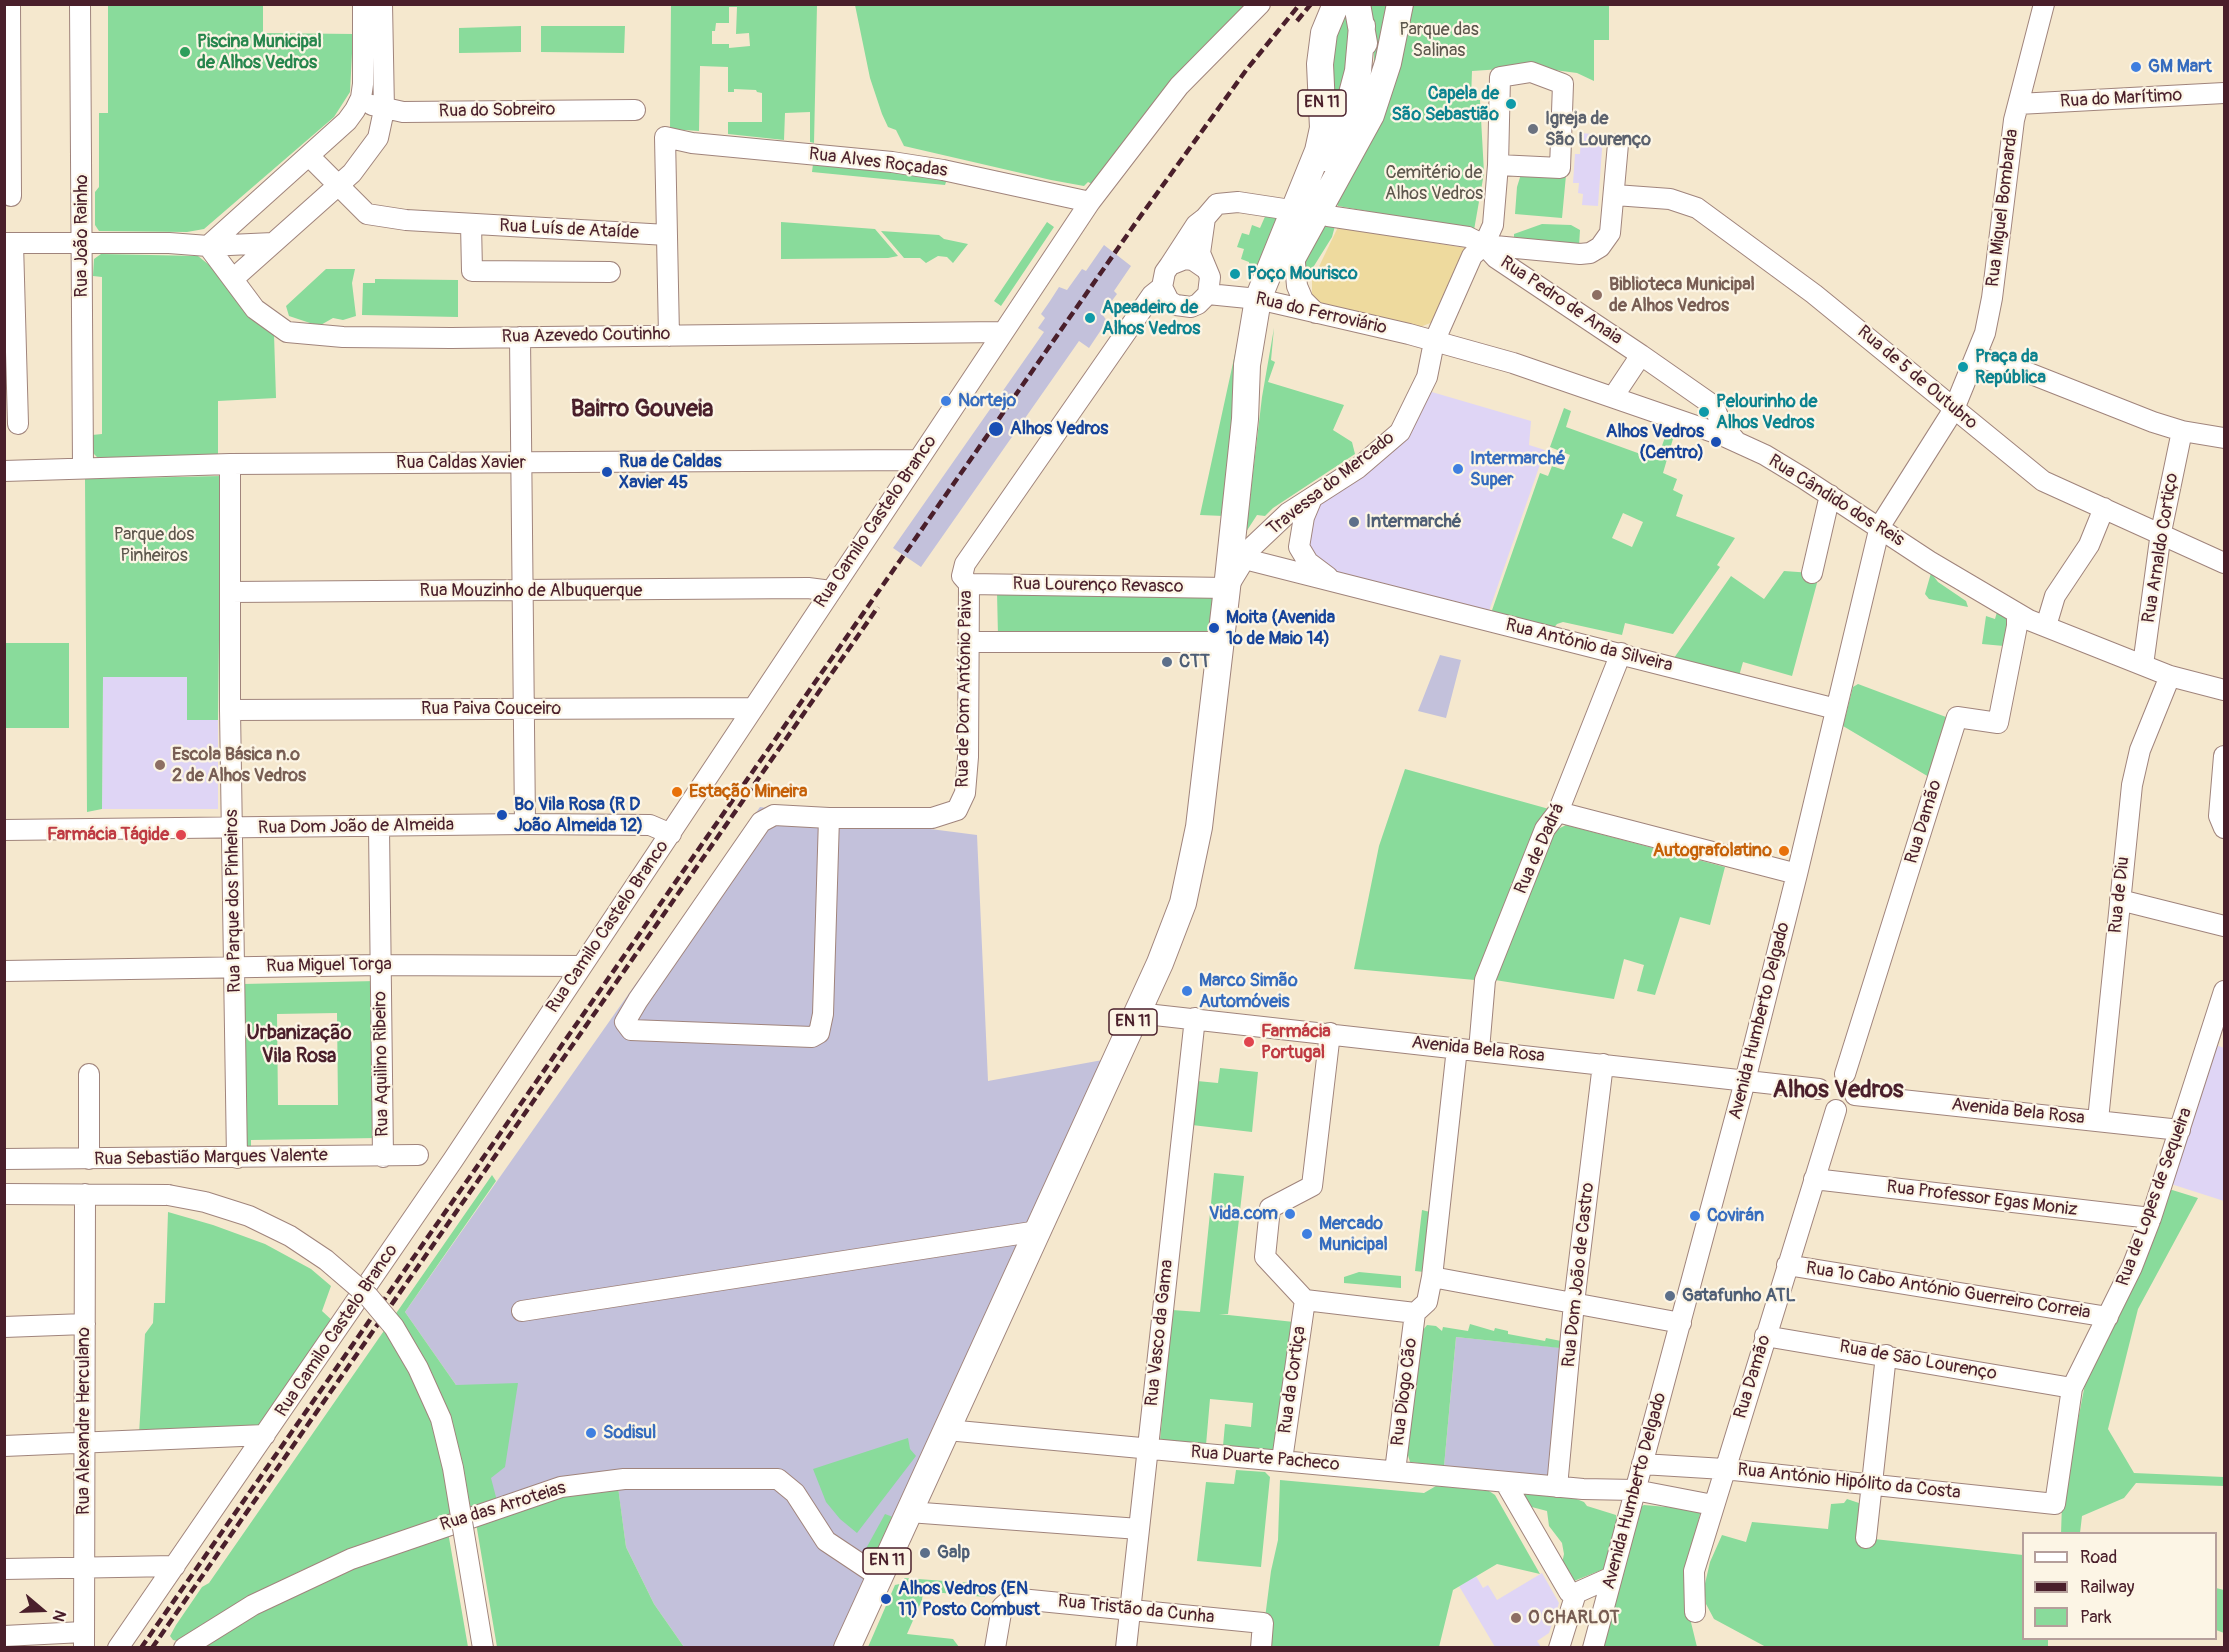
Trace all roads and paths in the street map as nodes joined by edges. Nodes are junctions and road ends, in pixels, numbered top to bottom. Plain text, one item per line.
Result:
1 (10, 4) edge
2 (80, 4) edge
3 (363, 4) edge
4 (382, 4) edge
5 (1260, 4) edge
6 (1336, 4) edge
7 (1400, 4) edge
8 (2044, 4) edge
9 (1359, 15) edge
10 (2224, 93) edge
11 (361, 98) junction
12 (2018, 104) junction
13 (384, 110) junction
14 (635, 110) dead end
15 (1618, 144) dead end
16 (309, 156) junction
17 (1498, 165) junction
18 (1332, 181) junction
19 (336, 185) junction
20 (1615, 195) junction
21 (11, 196) dead end
22 (1090, 202) junction
23 (1292, 204) junction
24 (1329, 216) dead end
25 (1206, 218) junction
26 (471, 224) junction
27 (668, 235) junction
28 (9, 243) edge
29 (82, 243) junction
30 (273, 243) junction
31 (1484, 244) junction
32 (208, 246) junction
33 (1294, 252) junction
34 (1170, 265) junction
35 (1206, 269) junction
36 (610, 272) dead end
37 (233, 279) junction
38 (1162, 287) junction
39 (1208, 294) junction
40 (1266, 301) junction
41 (1316, 313) junction
42 (1003, 332) junction
43 (669, 336) junction
44 (520, 337) junction
45 (1434, 342) junction
46 (1641, 355) junction
47 (1977, 357) junction
48 (1613, 397) junction
49 (1954, 409) junction
50 (18, 424) dead end
51 (2182, 431) junction
52 (2224, 438) edge
53 (1738, 443) junction
54 (918, 460) junction
55 (521, 463) junction
56 (230, 464) junction
57 (83, 467) junction
58 (4, 471) edge
59 (1830, 495) junction
60 (1312, 498) junction
61 (2104, 508) junction
62 (1880, 526) junction
63 (2161, 532) junction
64 (1245, 559) junction
65 (2224, 563) edge
66 (1812, 573) dead end
67 (1341, 583) junction
68 (969, 584) junction
69 (1227, 588) junction
70 (831, 591) junction
71 (230, 592) junction
72 (523, 592) junction
73 (2017, 613) junction
74 (2046, 626) junction
75 (969, 642) junction
76 (1221, 642) junction
77 (1621, 653) junction
78 (2143, 665) junction
79 (2170, 676) junction
80 (2224, 690) edge
81 (753, 708) junction
82 (524, 709) junction
83 (1836, 709) junction
84 (230, 710) junction
85 (2224, 756) edge
86 (1557, 812) junction
87 (829, 818) junction
88 (525, 824) junction
89 (379, 827) junction
90 (2224, 828) edge
91 (232, 829) junction
92 (4, 830) edge
93 (670, 834) junction
94 (1797, 874) junction
95 (2120, 900) junction
96 (2224, 926) edge
97 (381, 965) junction
98 (582, 966) junction
99 (234, 967) junction
100 (4, 970) edge
101 (2224, 991) edge
102 (1137, 1012) junction
103 (1195, 1018) junction
104 (1330, 1034) junction
105 (1457, 1048) junction
106 (1479, 1050) junction
107 (1603, 1064) junction
108 (89, 1074) dead end
109 (1845, 1074) junction
110 (1744, 1081) junction
111 (1819, 1089) junction
112 (1856, 1095) junction
113 (1836, 1110) junction
114 (2098, 1120) junction
115 (2180, 1130) junction
116 (418, 1155) dead end
117 (383, 1157) junction
118 (237, 1158) junction
119 (4, 1159) edge
120 (89, 1159) junction
121 (1814, 1179) junction
122 (4, 1194) edge
123 (86, 1194) junction
124 (2151, 1218) junction
125 (1038, 1231) junction
126 (1787, 1265) junction
127 (1432, 1277) junction
128 (1305, 1300) junction
129 (1574, 1303) junction
130 (522, 1311) dead end
131 (1415, 1313) junction
132 (2108, 1317) junction
133 (1681, 1323) junction
134 (85, 1324) junction
135 (4, 1327) edge
136 (1765, 1336) junction
137 (1886, 1355) junction
138 (2072, 1388) junction
139 (947, 1431) junction
140 (265, 1435) junction
141 (83, 1443) junction
142 (4, 1446) edge
143 (1148, 1449) junction
144 (1281, 1460) junction
145 (1642, 1464) junction
146 (1724, 1469) junction
147 (1395, 1471) junction
148 (1505, 1482) junction
149 (1872, 1484) junction
150 (1557, 1487) junction
151 (1583, 1489) junction
152 (1635, 1490) junction
153 (2055, 1504) joint
154 (1713, 1505) junction
155 (909, 1512) junction
156 (1629, 1513) junction
157 (1139, 1529) junction
158 (1866, 1538) dead end
159 (175, 1566) junction
160 (83, 1567) junction
161 (4, 1569) edge
162 (880, 1577) junction
163 (1612, 1577) junction
164 (1574, 1596) junction
165 (1130, 1609) junction
166 (1695, 1612) dead end
167 (4, 1636) edge
168 (84, 1640) edge
169 (118, 1647) edge
170 (184, 1647) edge
171 (483, 1647) edge
172 (847, 1647) edge
173 (995, 1647) edge
174 (1126, 1647) edge
175 (1261, 1647) edge
176 (1559, 1647) edge
177 (1593, 1647) edge

1 - 21 street
2 - 29 street, Rua João Rainho
3 - 11 street
4 - 13 street
5 - 22 street, Rua Camilo Castelo Branco
6 - 23 main road, EN 11
7 - 18 main road, EN 11
8 - 12 street, Rua Miguel Bombarda
9 - 18 main road
9 - 23 main road
10 - 12 street, Rua do Marítimo
11 - 13 street, Rua do Sobreiro
11 - 16 street
12 - 47 street, Rua Miguel Bombarda
13 - 14 street, Rua do Sobreiro
13 - 19 street
15 - 20 street
16 - 19 street, Rua Luís de Ataíde
16 - 32 street
17 - 17 street, Travessa do Mercado
17 - 31 street, Travessa do Mercado
18 - 33 main road, EN 11
19 - 26 street, Rua Luís de Ataíde
19 - 30 street
20 - 31 street
20 - 49 street, Rua de 5 de Outubro
22 - 27 street, Rua Alves Roçadas
22 - 42 street, Rua Camilo Castelo Branco
23 - 25 street
23 - 40 main road, EN 11
24 - 31 street
25 - 34 street
25 - 35 street
26 - 27 street, Rua Luís de Ataíde
26 - 36 street
27 - 43 street
28 - 29 street
28 - 50 street
29 - 32 street
29 - 57 street, Rua João Rainho
30 - 32 street
30 - 37 street
31 - 45 street, Travessa do Mercado
31 - 46 street, Rua Pedro de Anaia
32 - 37 street, Rua Azevedo Coutinho
33 - 40 main road, EN 11
33 - 41 street
34 - 35 street
34 - 38 street
35 - 39 street
37 - 44 street, Rua Azevedo Coutinho
38 - 39 street
38 - 68 street, Rua de Dom António Paiva
39 - 40 street, Rua do Ferroviário
40 - 41 street, Rua do Ferroviário
40 - 69 main road, EN 11
41 - 45 street, Rua do Ferroviário
42 - 43 street, Rua Azevedo Coutinho
42 - 54 street, Rua Camilo Castelo Branco
43 - 44 street, Rua Azevedo Coutinho
44 - 55 street
45 - 48 street, Rua Cândido dos Reis
45 - 60 street, Travessa do Mercado
46 - 48 street
46 - 53 street, Rua Pedro de Anaia
47 - 49 street, Rua Miguel Bombarda
47 - 51 street
48 - 53 street, Rua Cândido dos Reis
49 - 61 street, Rua de 5 de Outubro
49 - 62 street, Avenida Humberto Delgado
51 - 52 street
51 - 63 street, Rua Arnaldo Cortiço
53 - 59 street, Rua Cândido dos Reis
54 - 55 street, Rua Caldas Xavier
54 - 70 street, Rua Camilo Castelo Branco
55 - 56 street, Rua Caldas Xavier
55 - 72 street
56 - 57 street, Rua Caldas Xavier
56 - 71 street, Rua Parque dos Pinheiros
57 - 58 street, Rua Caldas Xavier
59 - 62 street, Rua Cândido dos Reis
59 - 66 street
60 - 64 street, Travessa do Mercado
60 - 67 street, Rua António da Silveira
61 - 63 street, Rua de 5 de Outubro
61 - 74 street
62 - 73 street, Rua Cândido dos Reis
62 - 83 street, Avenida Humberto Delgado
63 - 65 street, Rua de 5 de Outubro
63 - 78 street, Rua Arnaldo Cortiço
64 - 67 street, Rua António da Silveira
64 - 69 street, Travessa do Mercado
67 - 77 street, Rua António da Silveira
68 - 69 street, Rua Lourenço Revasco
68 - 75 street, Rua de Dom António Paiva
69 - 76 main road, EN 11
70 - 72 street, Rua Mouzinho de Albuquerque
70 - 81 street, Rua Camilo Castelo Branco
71 - 72 street, Rua Mouzinho de Albuquerque
71 - 84 street, Rua Parque dos Pinheiros
72 - 82 street
73 - 74 street, Rua Cândido dos Reis
73 - 109 street, Rua Damão
74 - 78 street, Rua Cândido dos Reis
75 - 76 street
75 - 87 street, Rua de Dom António Paiva
76 - 102 main road, EN 11
77 - 83 street, Rua António da Silveira
77 - 86 street, Rua de Dadrá
78 - 79 street, Rua Cândido dos Reis
79 - 80 street, Rua Cândido dos Reis
79 - 95 street, Rua de Diu
81 - 82 street, Rua Paiva Couceiro
81 - 93 street, Rua Camilo Castelo Branco
82 - 84 street, Rua Paiva Couceiro
82 - 88 street
83 - 94 street, Avenida Humberto Delgado
84 - 91 street, Rua Parque dos Pinheiros
85 - 90 street
86 - 94 street
86 - 106 street, Rua de Dadrá
87 - 87 street
88 - 89 street, Rua Dom João de Almeida
88 - 93 street, Rua Dom João de Almeida
89 - 91 street, Rua Dom João de Almeida
89 - 97 street, Rua Aquilino Ribeiro
91 - 92 street, Rua Dom João de Almeida
91 - 99 street, Rua Parque dos Pinheiros
93 - 98 street, Rua Camilo Castelo Branco
94 - 110 street, Avenida Humberto Delgado
95 - 96 street
95 - 114 street, Rua de Diu
97 - 98 street, Rua Miguel Torga
97 - 99 street, Rua Miguel Torga
97 - 117 street, Rua Aquilino Ribeiro
98 - 140 street, Rua Camilo Castelo Branco
99 - 100 street, Rua Miguel Torga
99 - 118 street, Rua Parque dos Pinheiros
101 - 115 street, Rua de Lopes de Sequeira
102 - 103 street, Avenida Bela Rosa
102 - 125 main road, EN 11
103 - 104 street, Avenida Bela Rosa
103 - 143 street, Rua Vasco da Gama
104 - 105 street, Avenida Bela Rosa
104 - 128 street
105 - 106 street, Avenida Bela Rosa
105 - 127 street
106 - 107 street, Avenida Bela Rosa
107 - 110 street, Avenida Bela Rosa
107 - 129 street, Rua Dom João de Castro
108 - 120 street
109 - 111 street
109 - 112 street
110 - 111 street, Avenida Bela Rosa
110 - 133 street, Avenida Humberto Delgado
111 - 113 street
112 - 113 street
112 - 114 street, Avenida Bela Rosa
113 - 121 street, Rua Damão
114 - 115 street, Avenida Bela Rosa
115 - 124 street, Rua de Lopes de Sequeira
116 - 117 street, Rua Sebastião Marques Valente
117 - 118 street, Rua Sebastião Marques Valente
118 - 120 street, Rua Sebastião Marques Valente
119 - 120 street, Rua Sebastião Marques Valente
121 - 124 street, Rua Professor Egas Moniz
121 - 126 street, Rua Damão
122 - 123 street
123 - 134 street, Rua Alexandre Herculano
123 - 171 street, bridge
124 - 132 street, Rua de Lopes de Sequeira
125 - 130 street
125 - 139 main road, EN 11
126 - 132 street, Rua 1º Cabo António Guerreiro Correia
126 - 136 street, Rua Damão
127 - 129 street
127 - 131 street
128 - 131 street
128 - 144 street, Rua da Cortiça
129 - 133 street
129 - 150 street, Rua Dom João de Castro
131 - 147 street, Rua Diogo Cão
132 - 138 street, Rua de Lopes de Sequeira
133 - 145 street, Avenida Humberto Delgado
134 - 135 street
134 - 141 street, Rua Alexandre Herculano
136 - 137 street, Rua de São Lourenço
136 - 146 street, Rua Damão
137 - 138 street, Rua de São Lourenço
137 - 149 street
138 - 153 street, Rua de Lopes de Sequeira
139 - 143 street, Rua Duarte Pacheco
139 - 155 main road, EN 11
140 - 141 street
140 - 159 street, Rua Camilo Castelo Branco
141 - 142 street
141 - 160 street, Rua Alexandre Herculano
143 - 144 street, Rua Duarte Pacheco
143 - 157 street, Rua Vasco da Gama
144 - 147 street, Rua Duarte Pacheco
145 - 146 street, Rua António Hipólito da Costa
145 - 152 street, Avenida Humberto Delgado
146 - 149 street, Rua António Hipólito da Costa
146 - 154 street, Rua Damão
147 - 148 street, Rua Duarte Pacheco
148 - 150 street, Rua Duarte Pacheco
148 - 164 street
149 - 153 street, Rua António Hipólito da Costa
149 - 158 street
150 - 151 street, Rua Duarte Pacheco
151 - 152 street, Rua Duarte Pacheco
151 - 156 street, Rua Duarte Pacheco
152 - 154 street, Rua Duarte Pacheco
152 - 156 street, Avenida Humberto Delgado
154 - 166 street, Rua Damão
155 - 157 street
155 - 162 main road, EN 11
156 - 163 street, Avenida Humberto Delgado
157 - 165 street, Rua Vasco da Gama
159 - 160 street
159 - 169 street, Rua Camilo Castelo Branco
160 - 161 street
160 - 168 street, Rua Alexandre Herculano
162 - 170 street, Rua das Arroteias
162 - 172 main road, EN 11
163 - 164 street
163 - 177 street, Avenida Humberto Delgado
164 - 176 street
165 - 173 street, Rua Tristão da Cunha
165 - 174 street, Rua Vasco da Gama
165 - 175 street, Rua Tristão da Cunha
167 - 168 street

